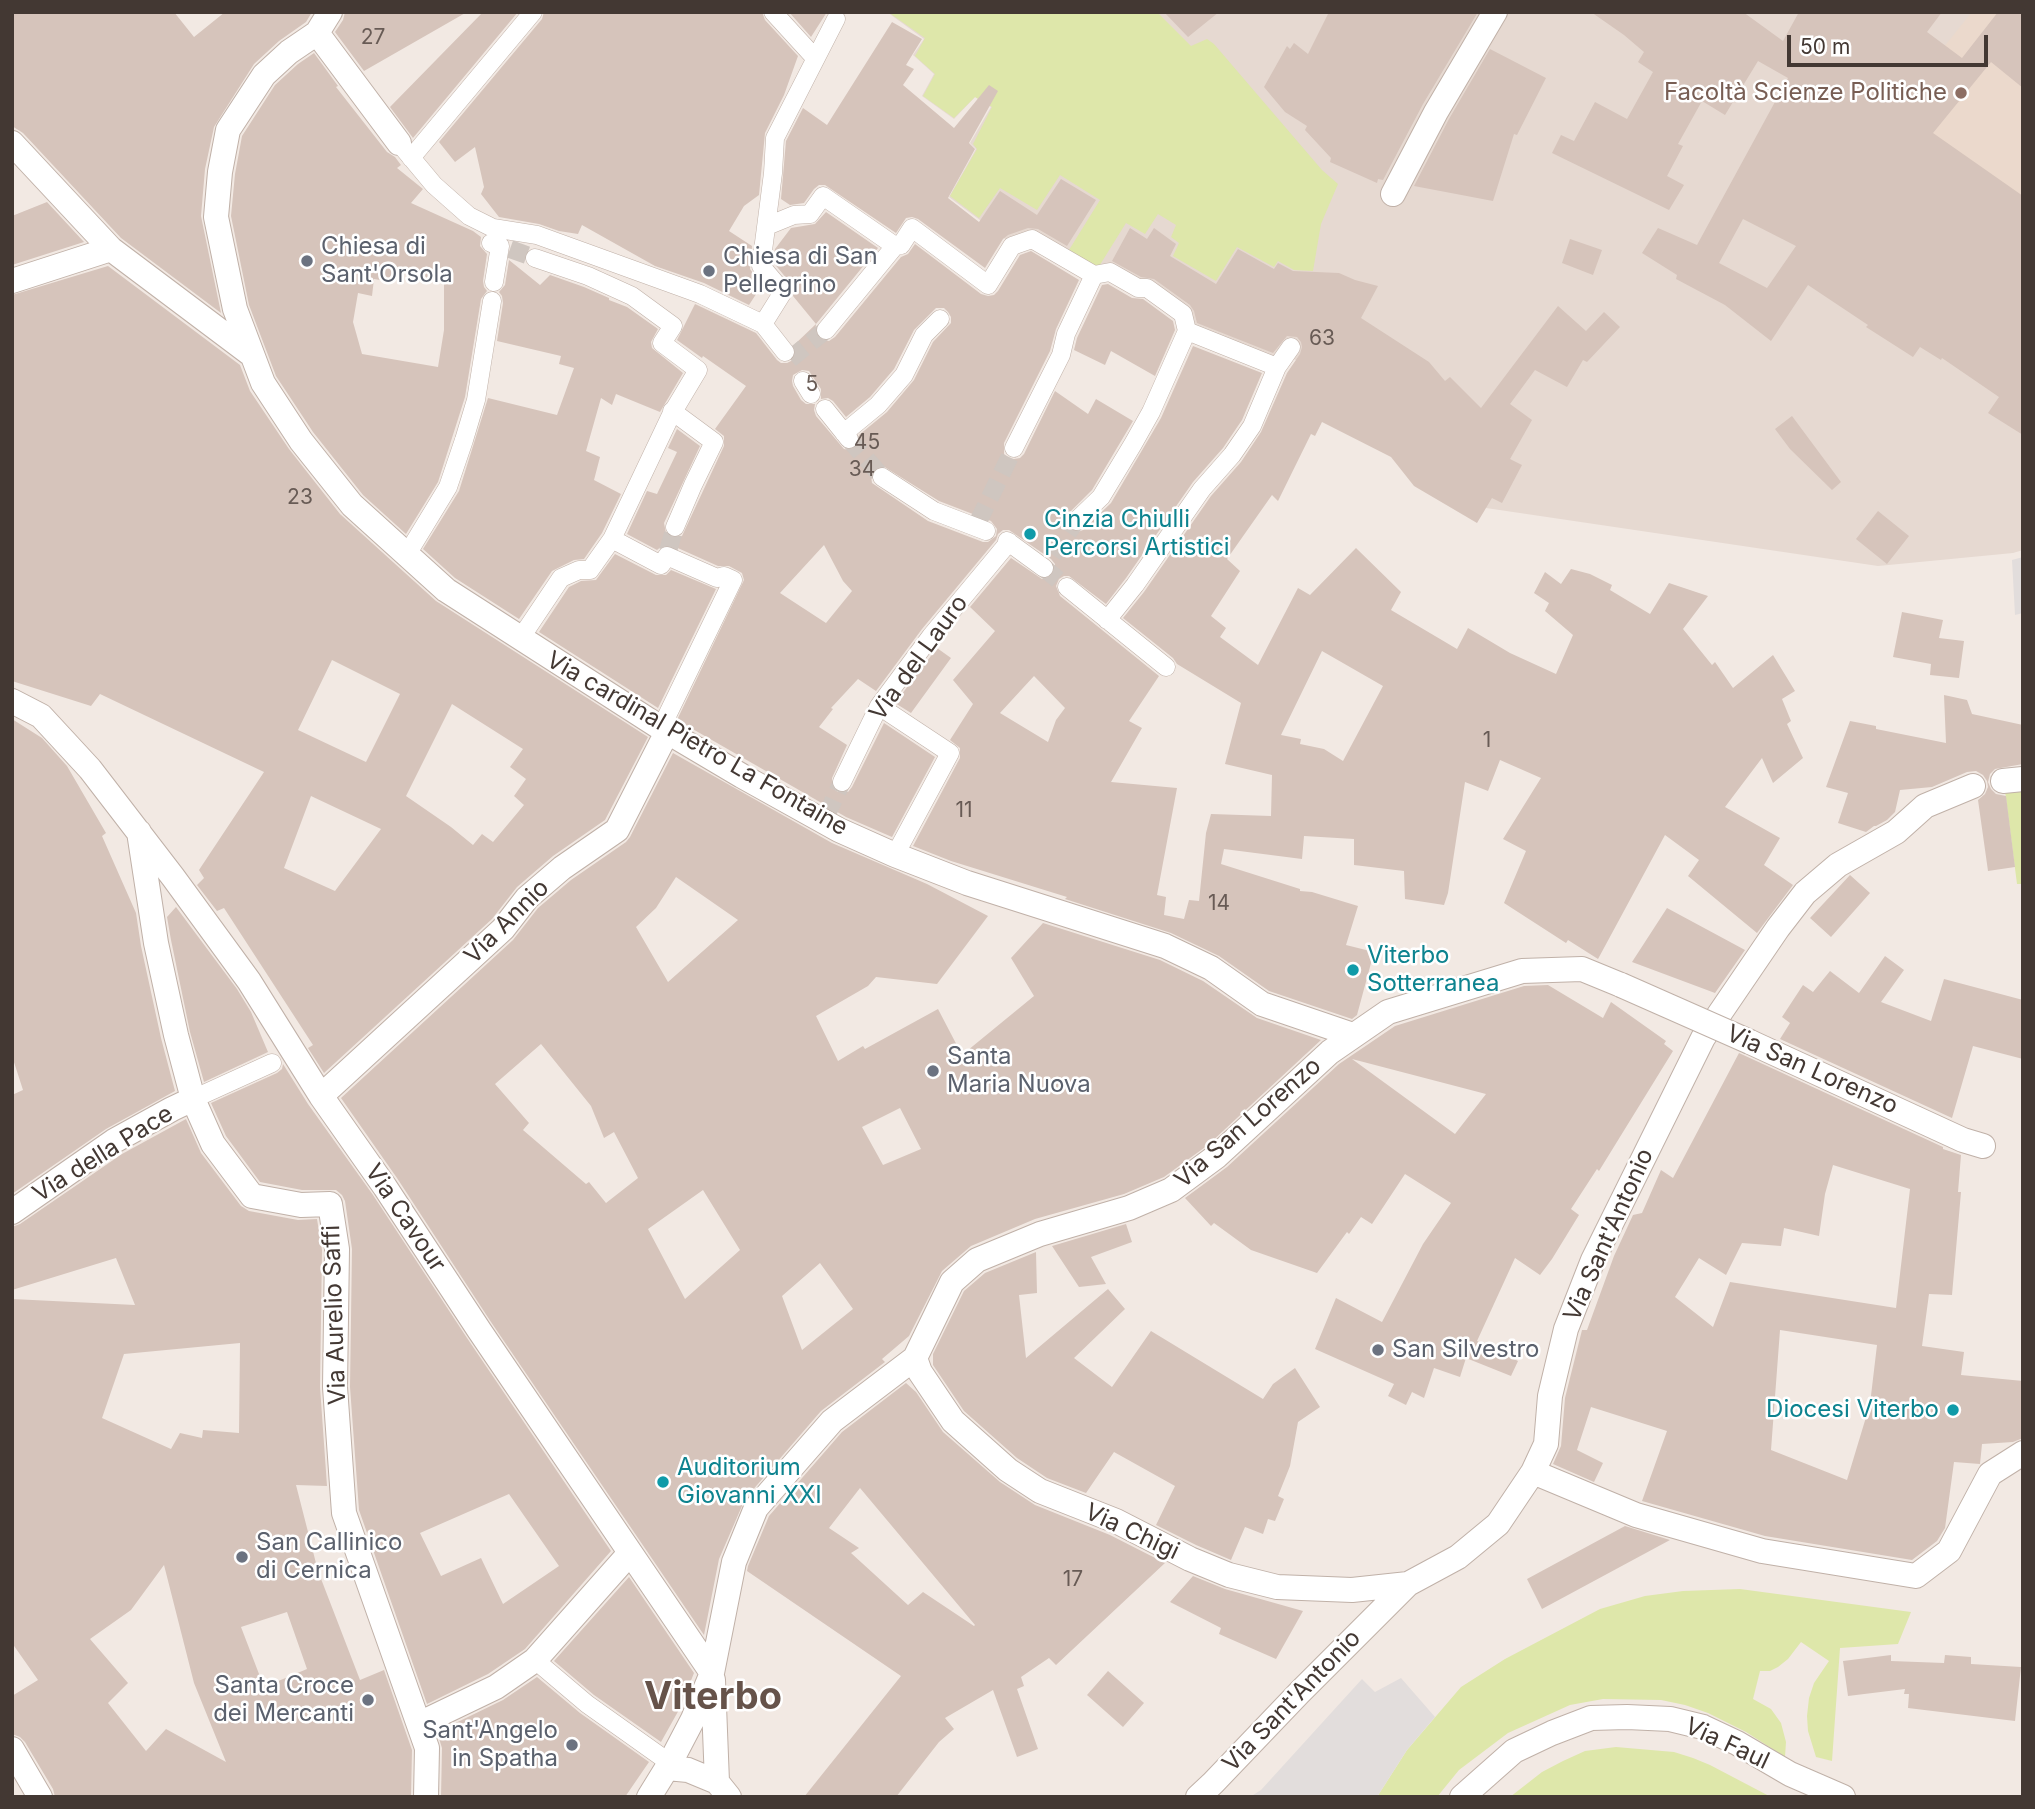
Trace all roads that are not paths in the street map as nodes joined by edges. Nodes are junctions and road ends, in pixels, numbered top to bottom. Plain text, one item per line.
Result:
1 (533, 12) edge
2 (774, 12) edge
3 (1495, 12) edge
4 (836, 19) dead end
5 (323, 23) edge
6 (815, 58) junction
7 (12, 143) edge
8 (405, 150) junction
9 (1393, 194) dead end
10 (767, 226) junction
11 (500, 246) dead end
12 (895, 246) junction
13 (111, 249) junction
14 (535, 258) tunnel mouth
15 (1094, 275) junction
16 (12, 281) edge
17 (494, 282) dead end
18 (492, 301) dead end
19 (940, 319) dead end
20 (763, 324) junction
21 (826, 330) tunnel mouth
22 (1187, 331) junction
23 (1291, 346) dead end
24 (785, 352) dead end
25 (254, 357) junction
26 (1278, 368) junction
27 (825, 409) dead end
28 (673, 411) junction
29 (1014, 448) tunnel mouth
30 (882, 477) tunnel mouth
31 (1076, 521) tunnel mouth
32 (980, 526) dead end
33 (675, 527) tunnel mouth
34 (612, 539) junction
35 (406, 556) junction
36 (1047, 564) tunnel mouth
37 (1068, 587) tunnel mouth
38 (1107, 620) junction
39 (520, 639) junction
40 (1166, 667) dead end
41 (12, 701) edge
42 (879, 706) junction
43 (664, 730) junction
44 (842, 782) tunnel mouth
45 (1973, 786) dead end
46 (138, 830) junction
47 (895, 855) junction
48 (1353, 1035) junction
49 (272, 1063) dead end
50 (321, 1096) junction
51 (193, 1099) junction
52 (1983, 1146) dead end
53 (12, 1212) edge
54 (915, 1358) junction
55 (2023, 1453) edge
56 (1534, 1472) junction
57 (630, 1553) junction
58 (1408, 1584) junction
59 (535, 1660) junction
60 (712, 1672) junction
61 (419, 1724) junction
62 (12, 1749) edge
63 (668, 1766) junction
64 (723, 1789) edge
65 (40, 1797) edge
66 (426, 1797) edge
67 (649, 1797) edge
68 (1198, 1797) edge
69 (1462, 1797) edge
70 (1843, 1797) edge

1 - 8 street
2 - 6 street
3 - 9 street
4 - 6 street
5 - 8 street
5 - 25 street, Via cardinal Pietro La Fontaine
6 - 10 street
7 - 13 street
8 - 20 street
10 - 12 street
10 - 20 street
11 - 17 street
12 - 15 street
12 - 21 street
13 - 16 street
13 - 25 street
14 - 28 street
15 - 22 street
15 - 29 street
18 - 35 street
19 - 27 street
20 - 24 street
22 - 26 street
22 - 31 street
23 - 26 street
25 - 35 street, Via cardinal Pietro La Fontaine
26 - 38 street
28 - 33 street
28 - 34 street
30 - 32 street
34 - 39 street
34 - 43 street
35 - 39 street, Via cardinal Pietro La Fontaine
36 - 42 street, Via del Lauro
37 - 38 street
38 - 40 street
39 - 43 street, Via cardinal Pietro La Fontaine
41 - 46 street, Via Cavour
42 - 44 street, Via del Lauro
42 - 47 street
43 - 47 street, Via cardinal Pietro La Fontaine
43 - 50 street, Via Annio
45 - 56 street, Via Sant'Antonio
46 - 50 street, Via Cavour
46 - 51 street, Via Aurelio Saffi
47 - 48 street, Via cardinal Pietro La Fontaine
48 - 52 street, Via San Lorenzo, bridge
48 - 54 street, Via San Lorenzo
49 - 51 street, Via della Pace
50 - 57 street, Via Cavour
51 - 53 street, Via della Pace
51 - 61 street, Via Aurelio Saffi
54 - 58 street, Via Chigi
54 - 60 street, Via San Lorenzo
55 - 56 street
56 - 58 street, Via Sant'Antonio
57 - 59 street
57 - 60 street, Via Cavour
58 - 68 street, Via Sant'Antonio
59 - 61 street
59 - 63 street
60 - 63 street
60 - 64 street
61 - 66 street, Via Aurelio Saffi
62 - 65 street
63 - 64 street
63 - 67 street
69 - 70 street, Via Faul

